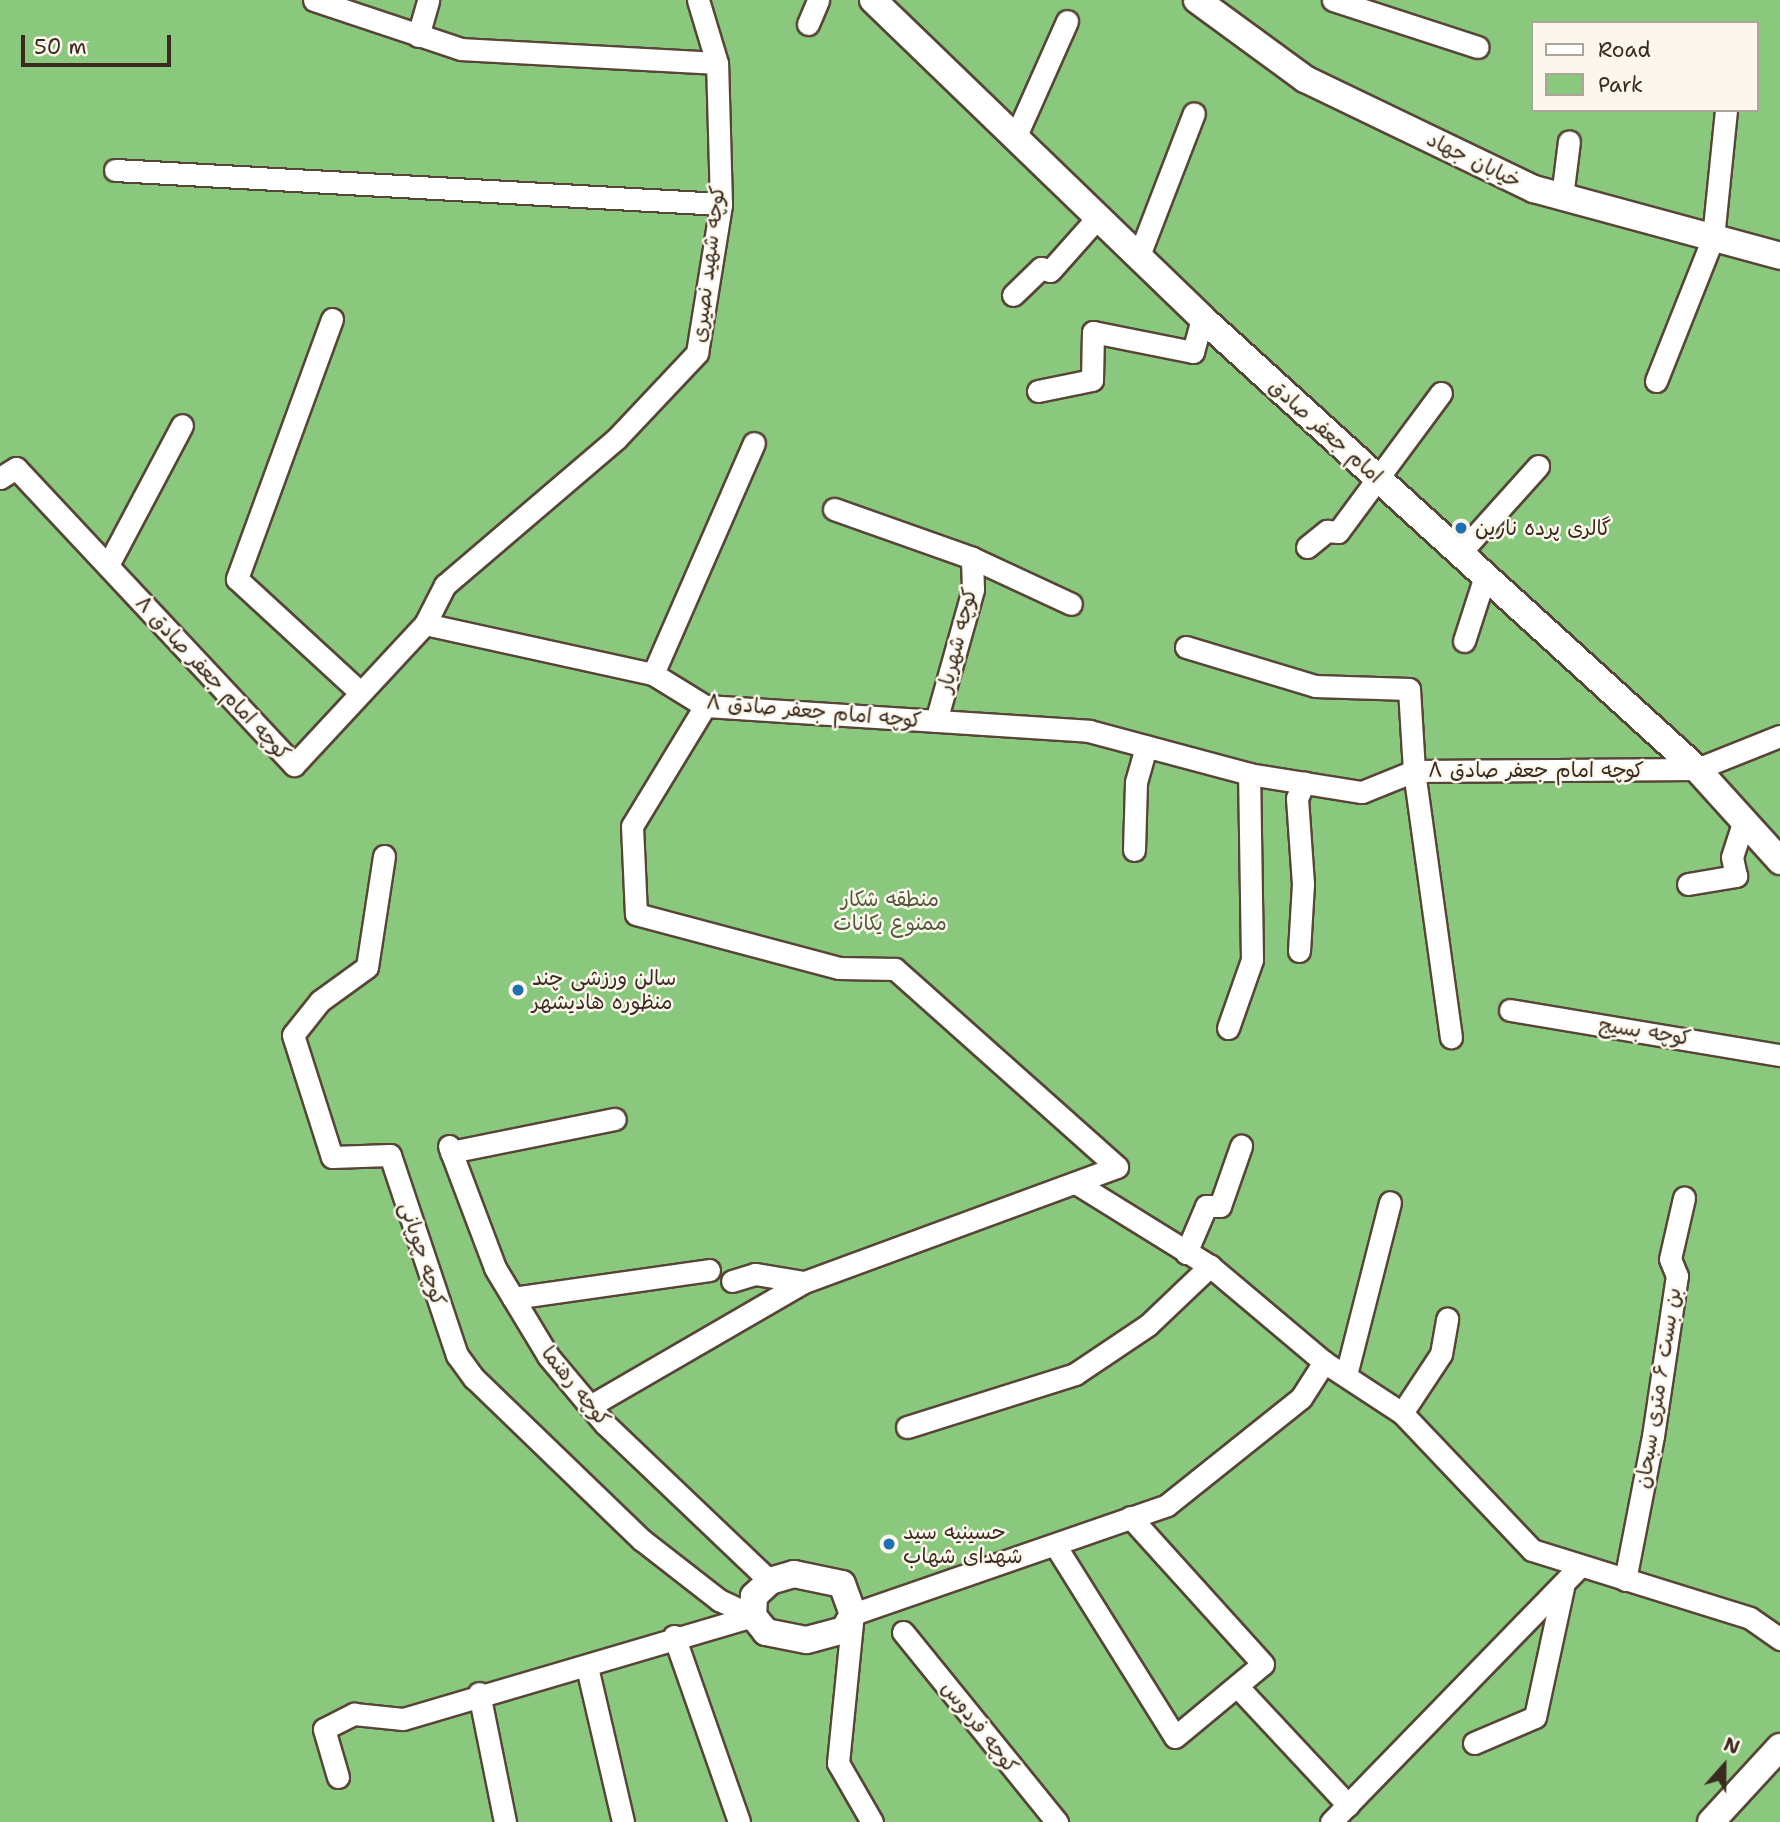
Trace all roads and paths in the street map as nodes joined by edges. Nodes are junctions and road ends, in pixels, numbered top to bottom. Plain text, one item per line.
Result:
1 (314, 0) edge
2 (428, 0) edge
3 (698, 0) edge
4 (818, 0) edge
5 (873, 0) edge
6 (1333, 0) edge
7 (1202, 2) edge
8 (1068, 21) dead end
9 (808, 24) dead end
10 (418, 36) junction
11 (1478, 47) dead end
12 (717, 63) junction
13 (1726, 112) edge
14 (1194, 113) dead end
15 (1015, 138) junction
16 (1569, 141) dead end
17 (115, 170) dead end
18 (1562, 197) junction
19 (720, 204) junction
20 (1097, 218) junction
21 (1713, 238) junction
22 (1780, 256) edge
23 (1138, 258) junction
24 (1013, 295) dead end
25 (1202, 318) junction
26 (332, 319) dead end
27 (1656, 381) dead end
28 (1038, 391) dead end
29 (1441, 393) dead end
30 (182, 425) dead end
31 (754, 443) dead end
32 (1538, 466) dead end
33 (5, 468) edge
34 (1380, 480) junction
35 (834, 509) dead end
36 (1307, 547) dead end
37 (1460, 553) junction
38 (972, 558) junction
39 (107, 565) junction
40 (1485, 576) junction
41 (1071, 604) dead end
42 (425, 625) junction
43 (1464, 642) dead end
44 (1186, 647) dead end
45 (653, 674) junction
46 (361, 693) junction
47 (705, 706) junction
48 (936, 721) junction
49 (1780, 736) edge
50 (1146, 746) junction
51 (1697, 769) junction
52 (1414, 771) junction
53 (1249, 774) junction
54 (1304, 783) junction
55 (1744, 821) junction
56 (1134, 850) dead end
57 (384, 856) dead end
58 (1780, 861) edge
59 (1688, 884) dead end
60 (1299, 951) dead end
61 (1510, 1010) dead end
62 (1228, 1028) dead end
63 (1451, 1037) dead end
64 (1780, 1055) edge
65 (615, 1119) dead end
66 (1241, 1146) dead end
67 (1076, 1183) junction
68 (1684, 1198) dead end
69 (1390, 1202) dead end
70 (1186, 1253) junction
71 (1210, 1266) junction
72 (709, 1270) dead end
73 (732, 1281) dead end
74 (804, 1282) junction
75 (513, 1298) junction
76 (1447, 1319) dead end
77 (1324, 1362) junction
78 (1347, 1371) junction
79 (590, 1406) junction
80 (1402, 1413) junction
81 (907, 1427) dead end
82 (1130, 1517) junction
83 (1055, 1545) junction
84 (1580, 1566) junction
85 (1625, 1580) junction
86 (770, 1581) junction
87 (1563, 1587) junction
88 (853, 1614) junction
89 (753, 1616) junction
90 (902, 1632) dead end
91 (674, 1636) junction
92 (1780, 1639) edge
93 (587, 1667) junction
94 (1237, 1686) junction
95 (480, 1693) junction
96 (1474, 1743) dead end
97 (1780, 1746) edge
98 (338, 1777) dead end
99 (1348, 1805) junction
100 (505, 1822) edge
101 (623, 1822) edge
102 (739, 1822) edge
103 (872, 1822) edge
104 (1057, 1822) edge
105 (1331, 1822) edge
106 (1711, 1822) edge

1 - 10 street
2 - 10 street
3 - 12 street, کوچه شهید نصیری
4 - 9 street
5 - 15 main road, امام جعفر صادق
6 - 11 street
7 - 18 main road, خیابان جهاد
8 - 15 street
10 - 12 street
12 - 19 street, کوچه شهید نصیری
13 - 21 street
14 - 23 street
15 - 20 main road, امام جعفر صادق
16 - 18 street
17 - 19 street
18 - 21 main road, خیابان جهاد
19 - 42 street, کوچه شهید نصیری
20 - 23 main road, امام جعفر صادق
20 - 24 street
21 - 22 main road, خیابان جهاد
21 - 27 street
23 - 25 main road, امام جعفر صادق
25 - 28 street
25 - 34 main road, امام جعفر صادق
26 - 46 street
29 - 34 street
30 - 39 street
31 - 45 street
32 - 37 street
33 - 39 street, کوچه امام جعفر صادق ۸
34 - 36 street
34 - 37 main road, امام جعفر صادق
35 - 38 street
37 - 40 main road, امام جعفر صادق
38 - 41 street
38 - 48 street, کوچه شهریار
39 - 46 street, کوچه امام جعفر صادق ۸
40 - 43 street
40 - 51 main road, امام جعفر صادق
42 - 45 street, کوچه امام جعفر صادق ۸
42 - 46 street, کوچه امام جعفر صادق ۸
44 - 52 street
45 - 47 street, کوچه امام جعفر صادق ۸
47 - 48 street, کوچه امام جعفر صادق ۸
47 - 67 street
48 - 50 street, کوچه امام جعفر صادق ۸
49 - 51 street
50 - 53 street, کوچه امام جعفر صادق ۸
50 - 56 street
51 - 52 street, کوچه امام جعفر صادق ۸
51 - 55 main road, امام جعفر صادق
52 - 54 street, کوچه امام جعفر صادق ۸
52 - 63 street
53 - 54 street, کوچه امام جعفر صادق ۸
53 - 62 street
54 - 60 street
55 - 58 main road, امام جعفر صادق
55 - 59 street
57 - 89 street, کوچه چوپانی
61 - 64 street, کوچه بسیج
65 - 75 street, کوچه رهنما
66 - 70 street
67 - 70 street
67 - 74 street
68 - 85 street, بن بست ۶ متری سبحان
69 - 78 street
70 - 71 street
71 - 77 street
71 - 81 street
72 - 75 street
73 - 74 street
74 - 79 street
75 - 79 street, کوچه رهنما
76 - 80 street
77 - 78 street
77 - 82 street
78 - 80 street
79 - 86 street, کوچه رهنما
80 - 84 street
82 - 83 street
82 - 94 street
83 - 88 street
83 - 94 street
84 - 85 street
84 - 87 street
85 - 92 street
86 - 88 main road
86 - 89 main road
87 - 96 street
87 - 99 street
88 - 89 main road
88 - 103 street
89 - 91 street
90 - 104 street, کوچه فردوس
91 - 93 street
91 - 102 street
93 - 95 street
93 - 101 street
94 - 99 street
95 - 98 street
95 - 100 street
97 - 106 main road
99 - 105 street

